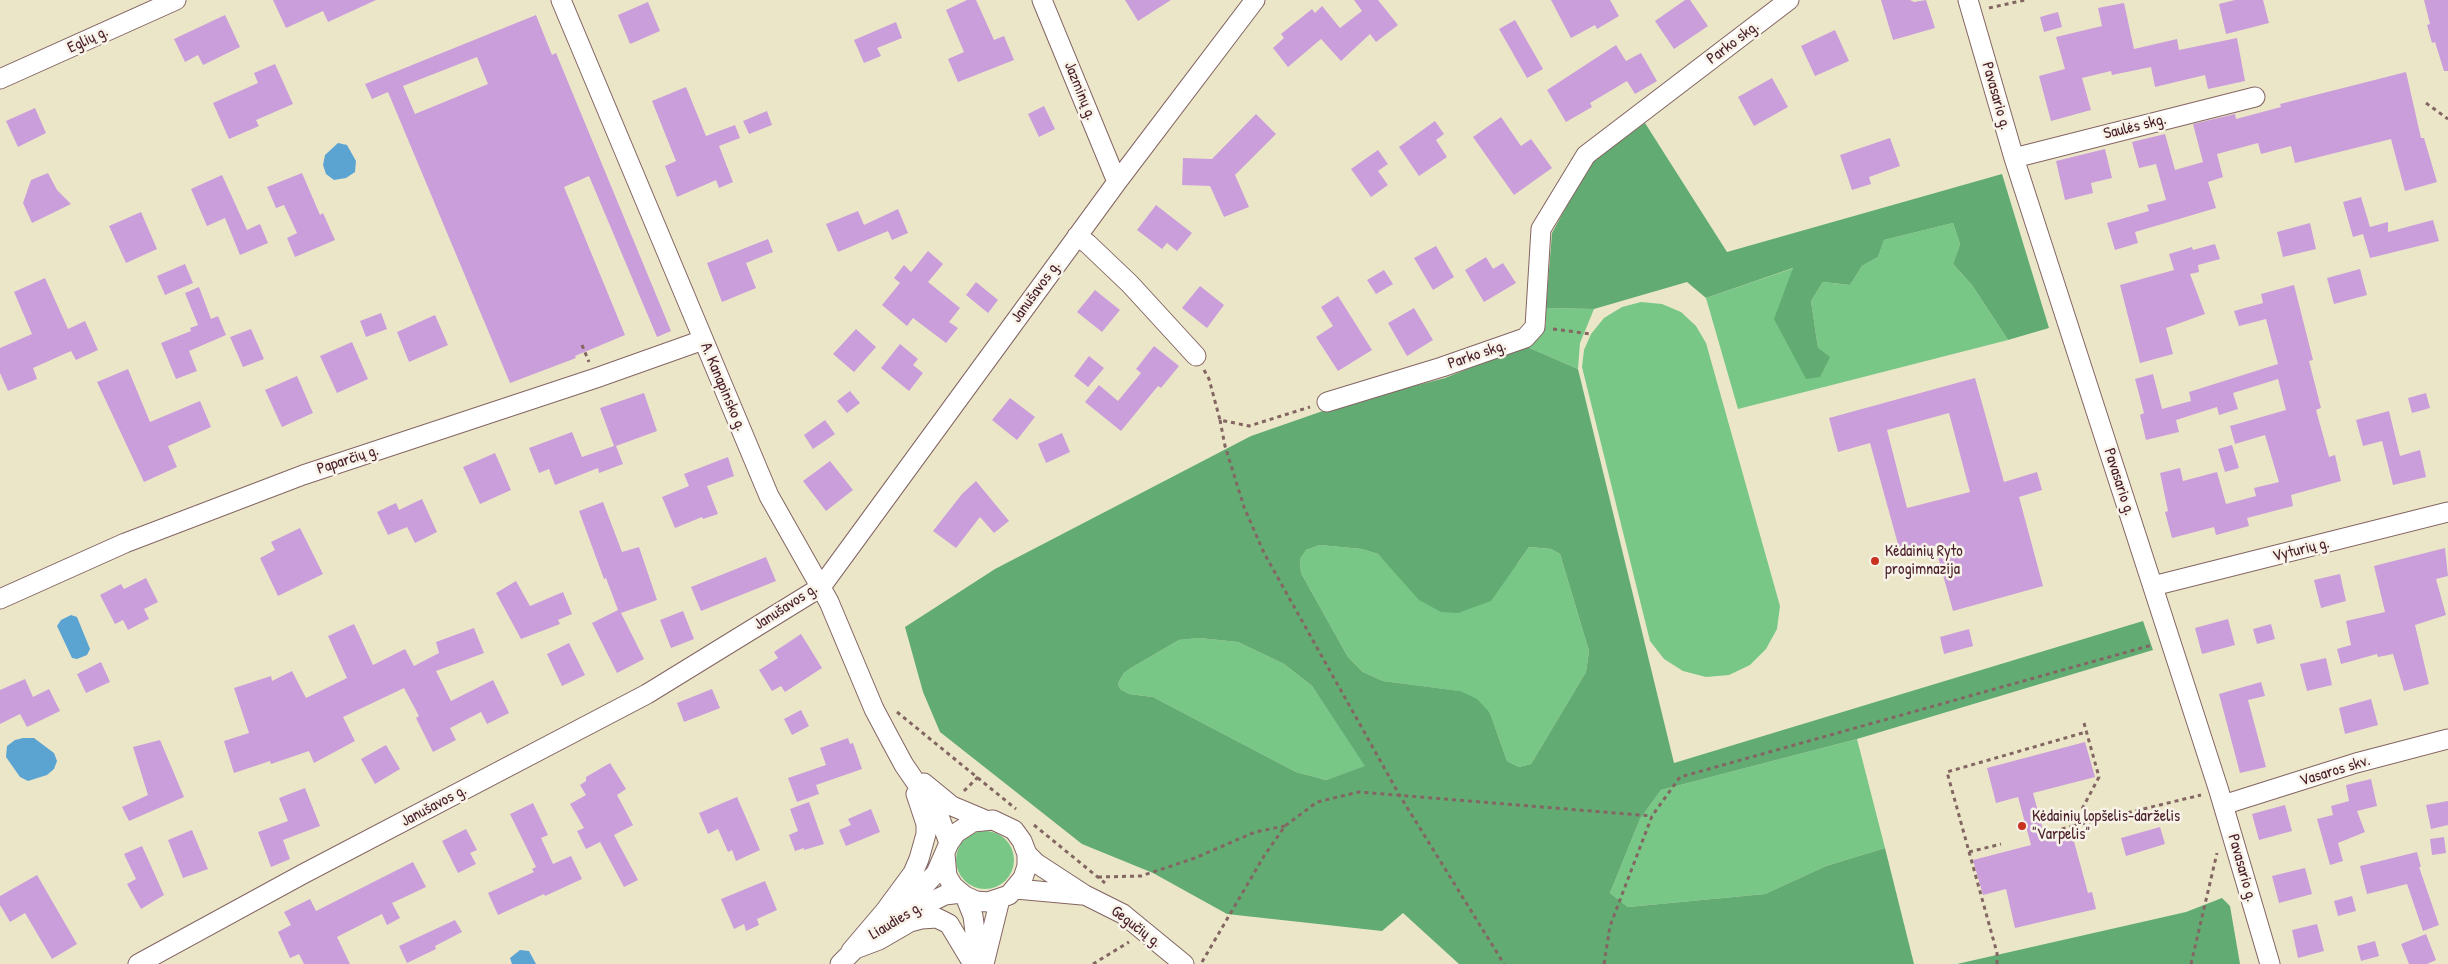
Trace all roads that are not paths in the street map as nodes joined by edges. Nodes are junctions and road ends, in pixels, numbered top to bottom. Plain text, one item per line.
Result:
1 (176, 0) edge
2 (561, 0) edge
3 (1042, 0) edge
4 (1255, 0) edge
5 (1789, 0) edge
6 (1970, 6) edge
7 (0, 80) edge
8 (2255, 97) dead end
9 (2014, 158) junction
10 (1117, 182) junction
11 (1077, 236) junction
12 (703, 340) junction
13 (1196, 356) road end
14 (1328, 402) road end
15 (2448, 512) edge
16 (2153, 586) junction
17 (821, 587) junction
18 (0, 599) edge
19 (2448, 739) edge
20 (904, 766) junction
21 (2221, 798) junction
22 (983, 819) junction
23 (947, 849) junction
24 (1026, 854) junction
25 (1016, 889) junction
26 (963, 895) junction
27 (1085, 895) junction
28 (1000, 899) junction
29 (885, 911) junction
30 (845, 957) edge
31 (1193, 963) edge
32 (138, 964) edge
33 (973, 964) edge
34 (979, 964) edge
35 (984, 964) edge
36 (2270, 964) edge

1 - 7 street, Eglių g.
2 - 12 street, A. Kanapinsko g.
3 - 10 street, Jazminų g.
4 - 10 street, Janušavos g.
5 - 14 street, Parko skg.
6 - 9 street, Pavasario g.
8 - 9 street, Saulės skg.
9 - 16 street, Pavasario g.
10 - 11 street, Janušavos g.
11 - 13 street
11 - 17 street, Janušavos g.
12 - 17 street, A. Kanapinsko g.
12 - 18 street, Paparčių g.
15 - 16 street, Vyturių g.
16 - 21 street, Pavasario g.
17 - 20 street, A. Kanapinsko g.
17 - 32 street, Janušavos g.
19 - 21 street, Vasaros skv.
20 - 22 street
20 - 23 street
20 - 29 street
21 - 36 street, Pavasario g.
22 - 23 street
22 - 24 street
23 - 26 street
23 - 29 street
24 - 25 street
24 - 27 street, Gegučių g.
25 - 27 street
25 - 28 street
26 - 28 street
26 - 30 street, Liaudies g.
26 - 34 street
27 - 31 street, Gegučių g.
28 - 35 street
29 - 30 street
30 - 33 street

